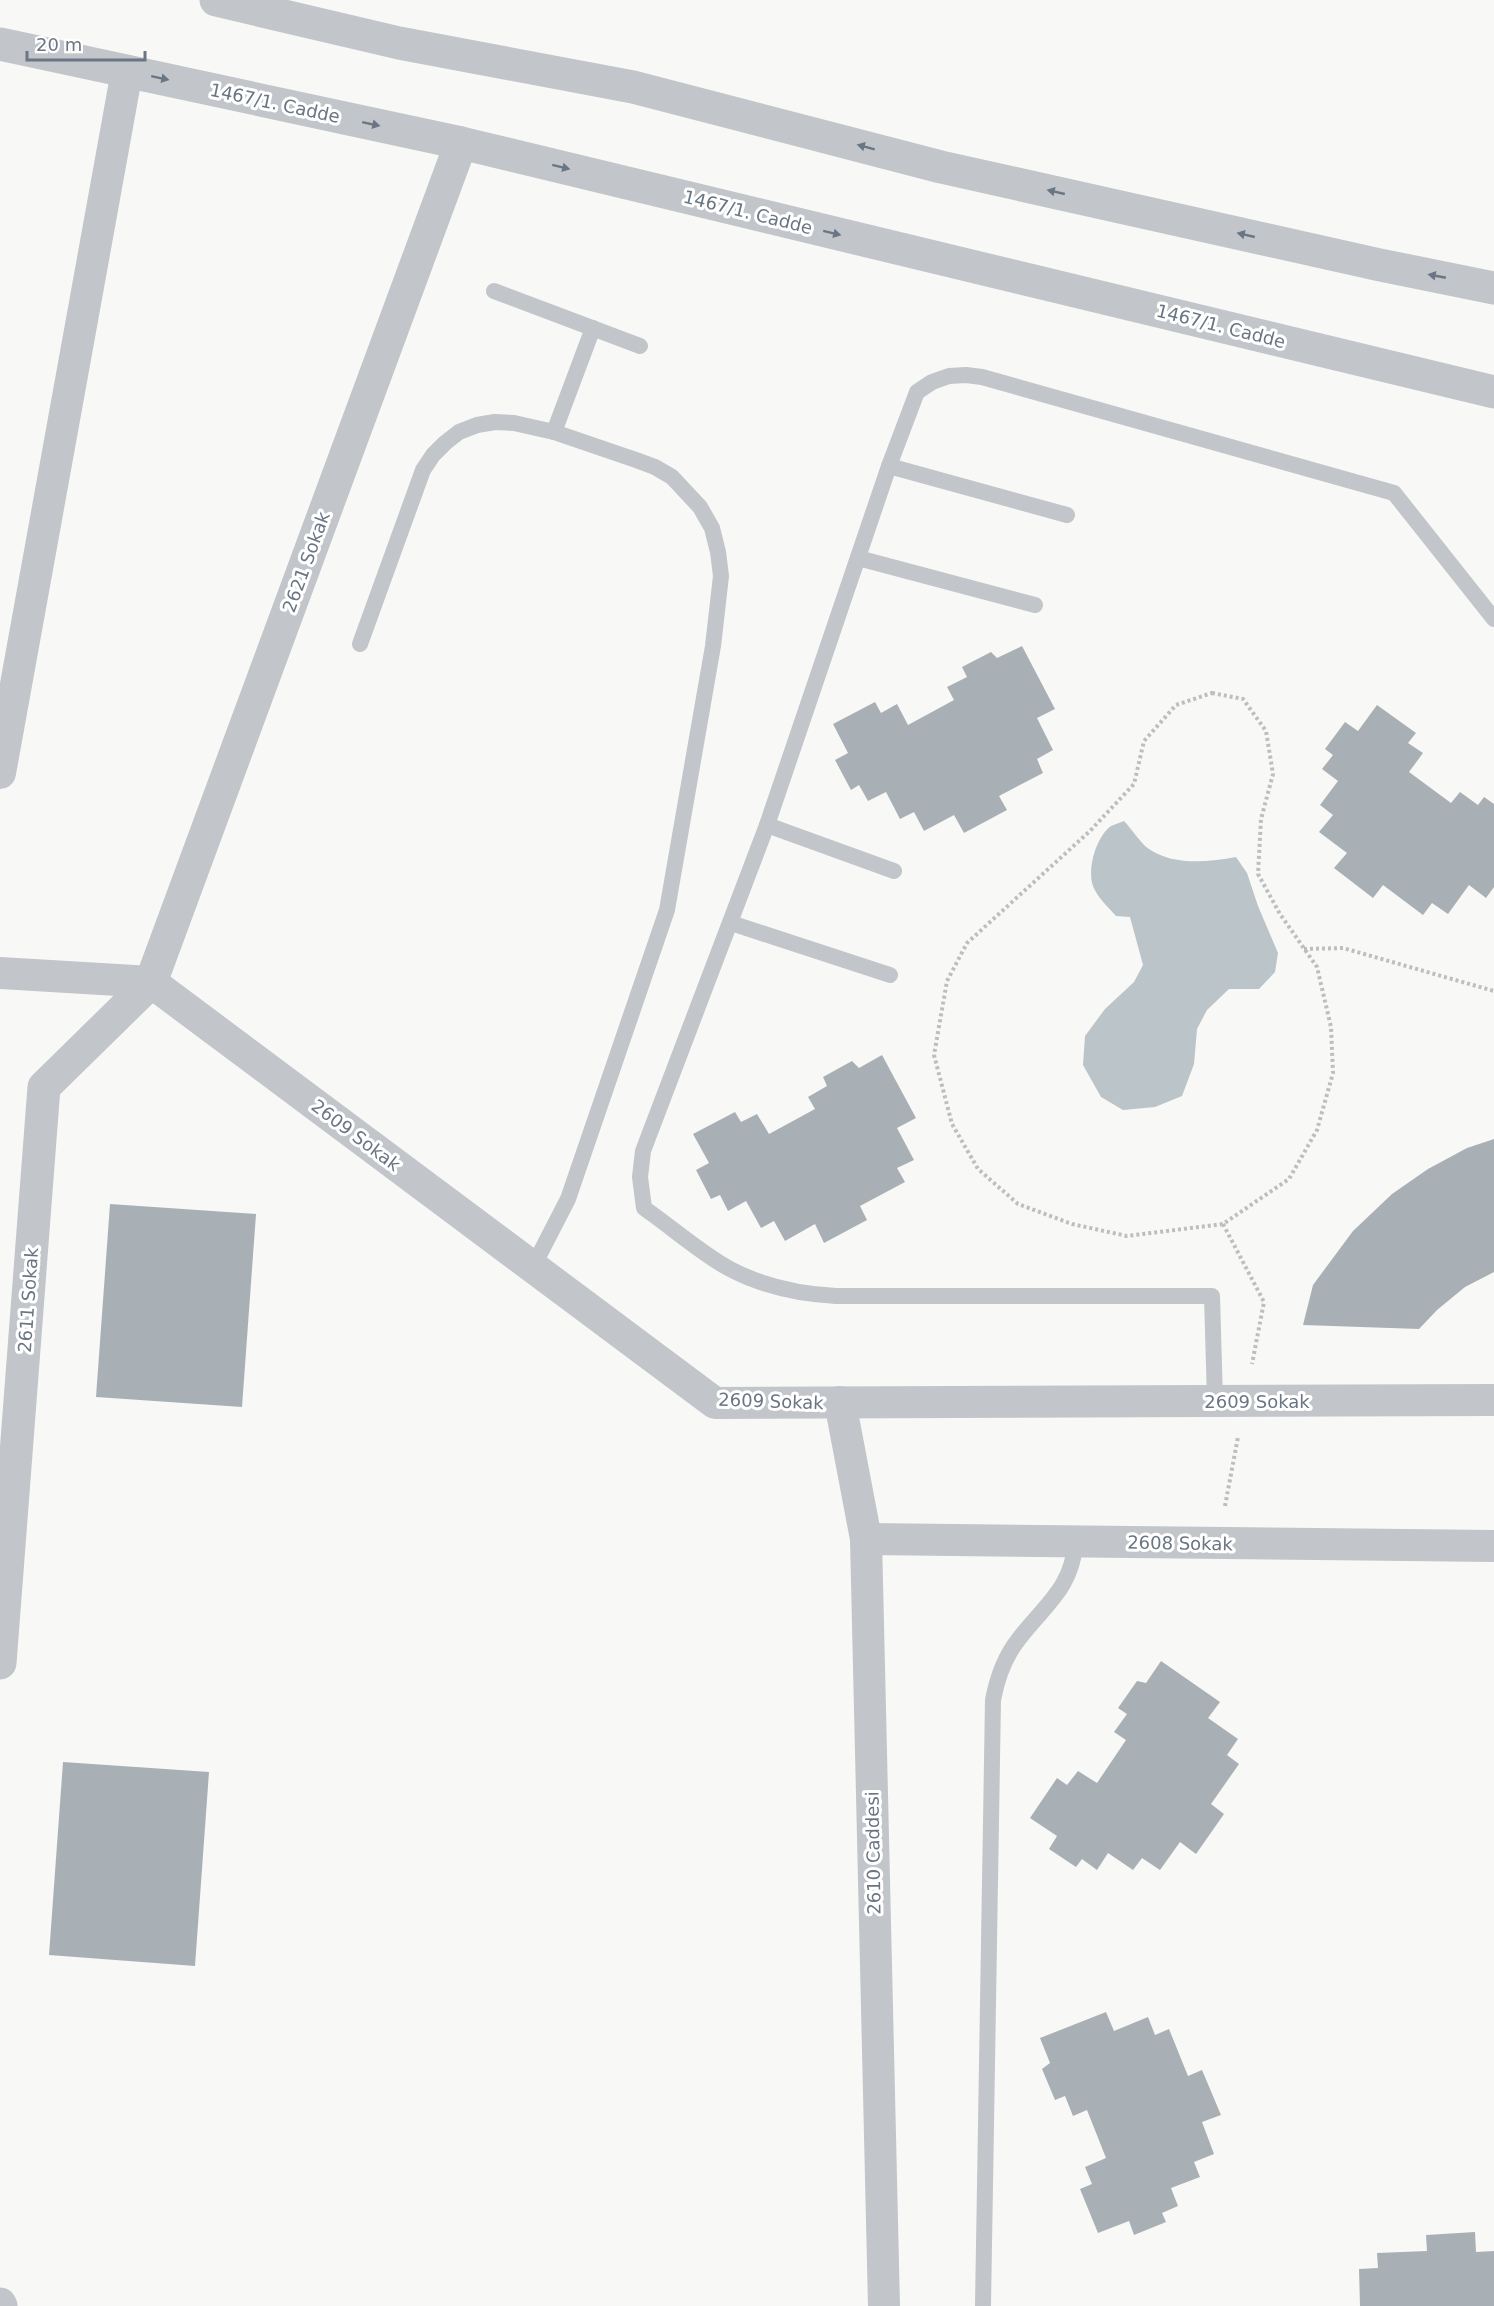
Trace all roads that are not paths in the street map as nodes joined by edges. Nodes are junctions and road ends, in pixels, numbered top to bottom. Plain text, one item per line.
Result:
1 (216, 0) edge
2 (0, 44) edge
3 (127, 71) junction
4 (461, 143) junction
5 (1494, 288) edge
6 (494, 291) dead end
7 (593, 328) junction
8 (640, 346) dead end
9 (1494, 392) edge
10 (554, 432) junction
11 (889, 466) junction
12 (1067, 515) dead end
13 (858, 558) junction
14 (1035, 605) dead end
15 (1494, 619) edge
16 (360, 644) dead end
17 (0, 773) edge
18 (767, 825) junction
19 (894, 871) dead end
20 (731, 923) junction
21 (0, 974) edge
22 (890, 975) dead end
23 (151, 982) junction
24 (533, 1268) junction
25 (1494, 1400) edge
26 (1215, 1401) junction
27 (840, 1402) junction
28 (866, 1539) junction
29 (1076, 1541) junction
30 (1494, 1546) edge
31 (0, 1663) edge
32 (884, 2306) edge
33 (983, 2306) edge

5 -> 1 street
2 - 3 street, 1467/1. Cadde
3 -> 4 street, 1467/1. Cadde
3 - 17 street
4 -> 9 street, 1467/1. Cadde
4 - 23 street, 2621 Sokak
6 - 7 lane
7 - 8 lane
7 - 10 lane
10 - 16 lane
10 - 24 lane
11 - 12 lane
11 - 13 lane
11 - 15 lane
13 - 14 lane
13 - 18 lane
18 - 19 lane
18 - 20 lane
20 - 22 lane
20 - 26 lane
21 - 23 street
23 - 24 street, 2609 Sokak
23 - 31 street, 2611 Sokak
24 - 27 street, 2609 Sokak
25 - 26 street, 2609 Sokak
26 - 27 street, 2609 Sokak
27 - 28 street, 2610 Caddesi
28 - 29 street, 2608 Sokak
28 - 32 street, 2610 Caddesi
29 - 30 street, 2608 Sokak
29 - 33 lane

